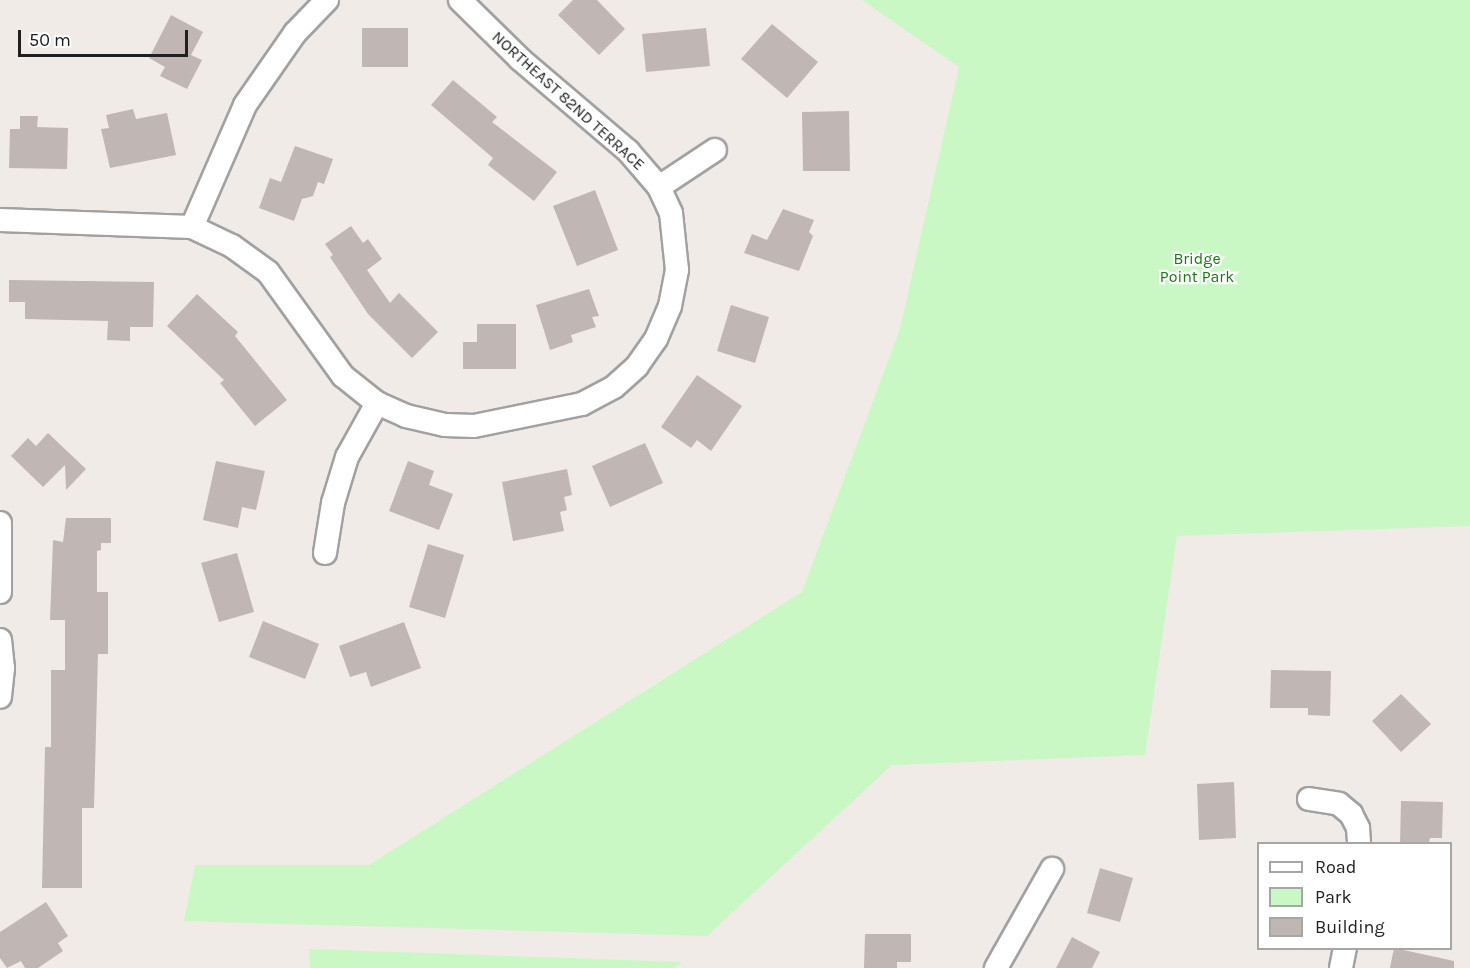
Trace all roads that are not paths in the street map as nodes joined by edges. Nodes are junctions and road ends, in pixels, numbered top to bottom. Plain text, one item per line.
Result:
1 (327, 0) edge
2 (460, 0) edge
3 (715, 150) dead end
4 (659, 187) junction
5 (0, 220) edge
6 (192, 227) junction
7 (377, 403) junction
8 (0, 524) edge
9 (325, 553) dead end
10 (0, 592) edge
11 (0, 640) edge
12 (0, 697) edge
13 (1309, 799) dead end
14 (1359, 842) edge
15 (1052, 869) dead end
16 (1345, 950) edge
17 (996, 968) edge
18 (1341, 968) edge

1 - 6 street
2 - 4 street, NORTHEAST 82ND TERRACE
3 - 4 street
4 - 7 street, NORTHEAST 82ND TERRACE
5 - 6 street, NORTHEAST 82ND TERRACE
6 - 7 street, NORTHEAST 82ND TERRACE
7 - 9 street
8 - 10 street
11 - 12 street
13 - 14 street
15 - 17 street
16 - 18 street

